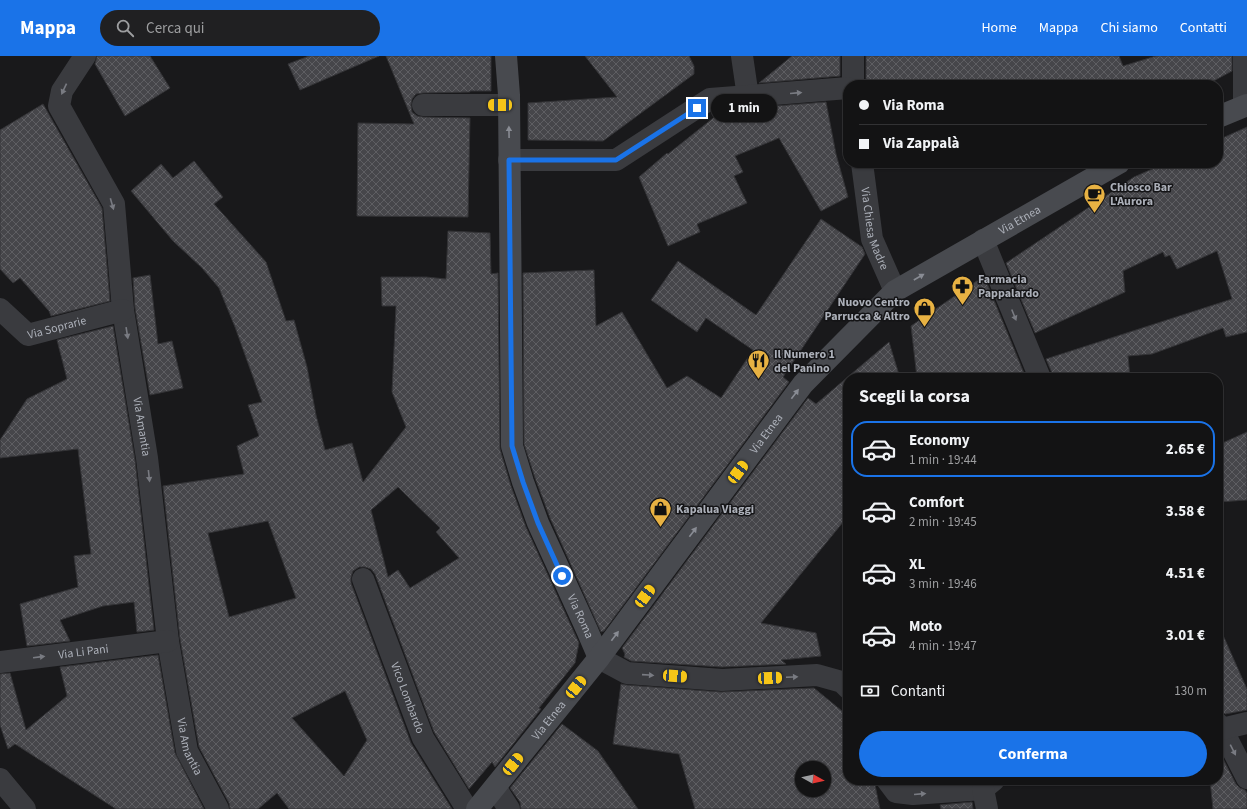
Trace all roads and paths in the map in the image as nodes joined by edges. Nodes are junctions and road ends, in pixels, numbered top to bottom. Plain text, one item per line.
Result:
1 (84, 56) edge
2 (506, 56) edge
3 (742, 56) edge
4 (852, 56) edge
5 (1244, 56) edge
6 (853, 80) edge
7 (843, 88) edge
8 (748, 96) junction
9 (423, 105) dead end
10 (509, 105) junction
11 (1246, 106) edge
12 (1223, 116) edge
13 (509, 160) junction
14 (863, 168) edge
15 (1109, 168) edge
16 (983, 240) junction
17 (895, 291) junction
18 (0, 309) edge
19 (123, 310) junction
20 (1038, 373) edge
21 (363, 579) dead end
22 (168, 641) junction
23 (599, 658) junction
24 (0, 662) edge
25 (843, 683) edge
26 (1247, 722) edge
27 (1223, 726) edge
28 (1223, 732) edge
29 (1247, 778) edge
30 (0, 779) edge
31 (891, 785) edge
32 (495, 787) junction
33 (988, 793) edge
34 (25, 809) edge
35 (218, 809) edge
36 (467, 809) edge
37 (477, 809) edge
38 (509, 809) edge

1 -> 19 street, Via Amantia
2 - 10 main road, Via Roma
3 - 8 street
4 - 6 street
5 - 11 street
8 -> 7 street
8 - 13 street
9 - 10 street
13 -> 10 main road, Via Roma
11 - 12 main road
13 - 23 main road, Via Roma
14 - 17 street, Via Chiesa Madre
15 - 16 main road, Via Etnea
17 -> 16 main road, Via Etnea
16 -> 20 street
23 -> 17 main road, Via Etnea
18 - 19 street, Via Soprarie
19 -> 22 street, Via Amantia
21 - 36 street, Vico Lombardo
24 -> 22 street, Via Li Pani
22 - 35 street, Via Amantia
23 -> 25 street
23 - 32 main road, Via Etnea
26 - 27 street
28 -> 29 street
30 - 34 street
31 -> 33 street
32 - 37 main road, Via Etnea
32 - 38 street

